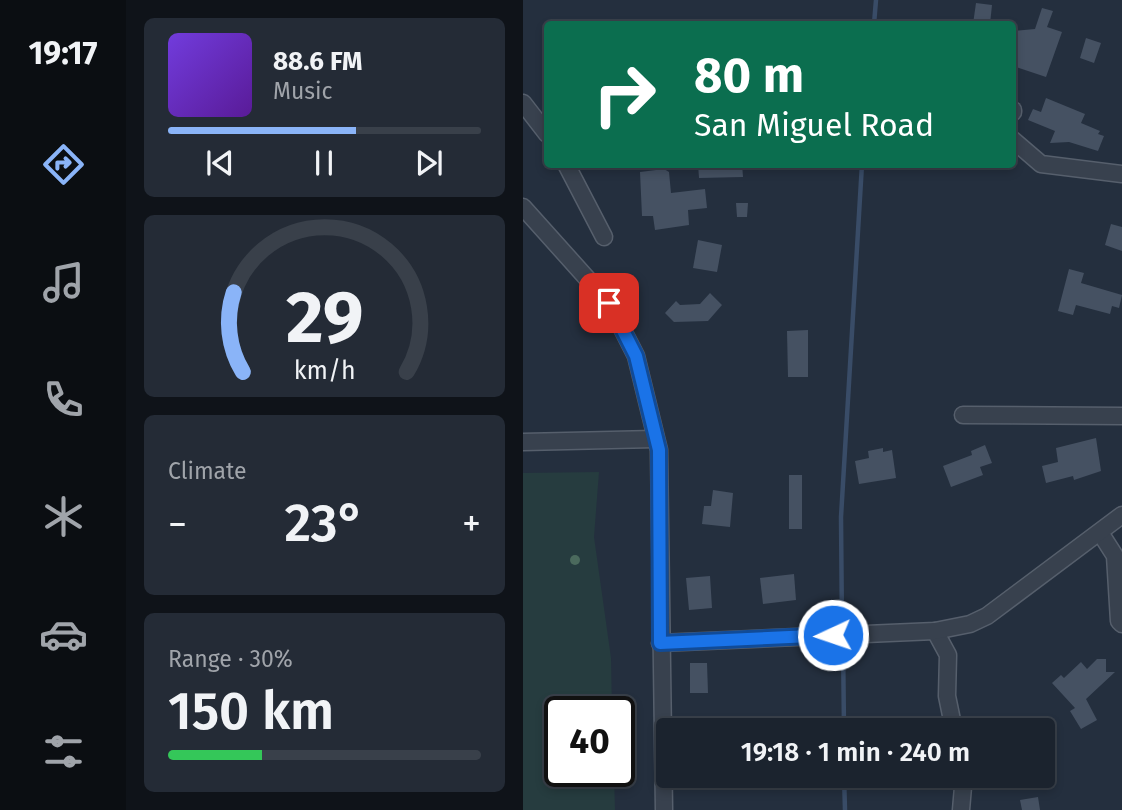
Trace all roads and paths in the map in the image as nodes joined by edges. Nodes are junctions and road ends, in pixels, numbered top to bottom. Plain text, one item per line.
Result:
1 (523, 103) edge
2 (544, 130) edge
3 (1016, 142) edge
4 (568, 168) edge
5 (1122, 174) edge
6 (523, 207) edge
7 (604, 237) dead end
8 (963, 415) dead end
9 (1122, 416) edge
10 (655, 439) junction
11 (523, 442) edge
12 (1122, 515) edge
13 (1101, 534) junction
14 (1121, 615) edge
15 (935, 631) junction
16 (660, 643) junction
17 (952, 718) edge
18 (963, 788) edge
19 (664, 810) edge
20 (961, 810) edge

1 - 2 street
3 - 5 street
4 - 7 street
6 - 10 street
8 - 9 street
10 - 11 street
10 - 16 street
12 - 13 street
13 - 14 street
13 - 15 street
15 - 16 street
15 - 17 street
16 - 19 street
18 - 20 street

